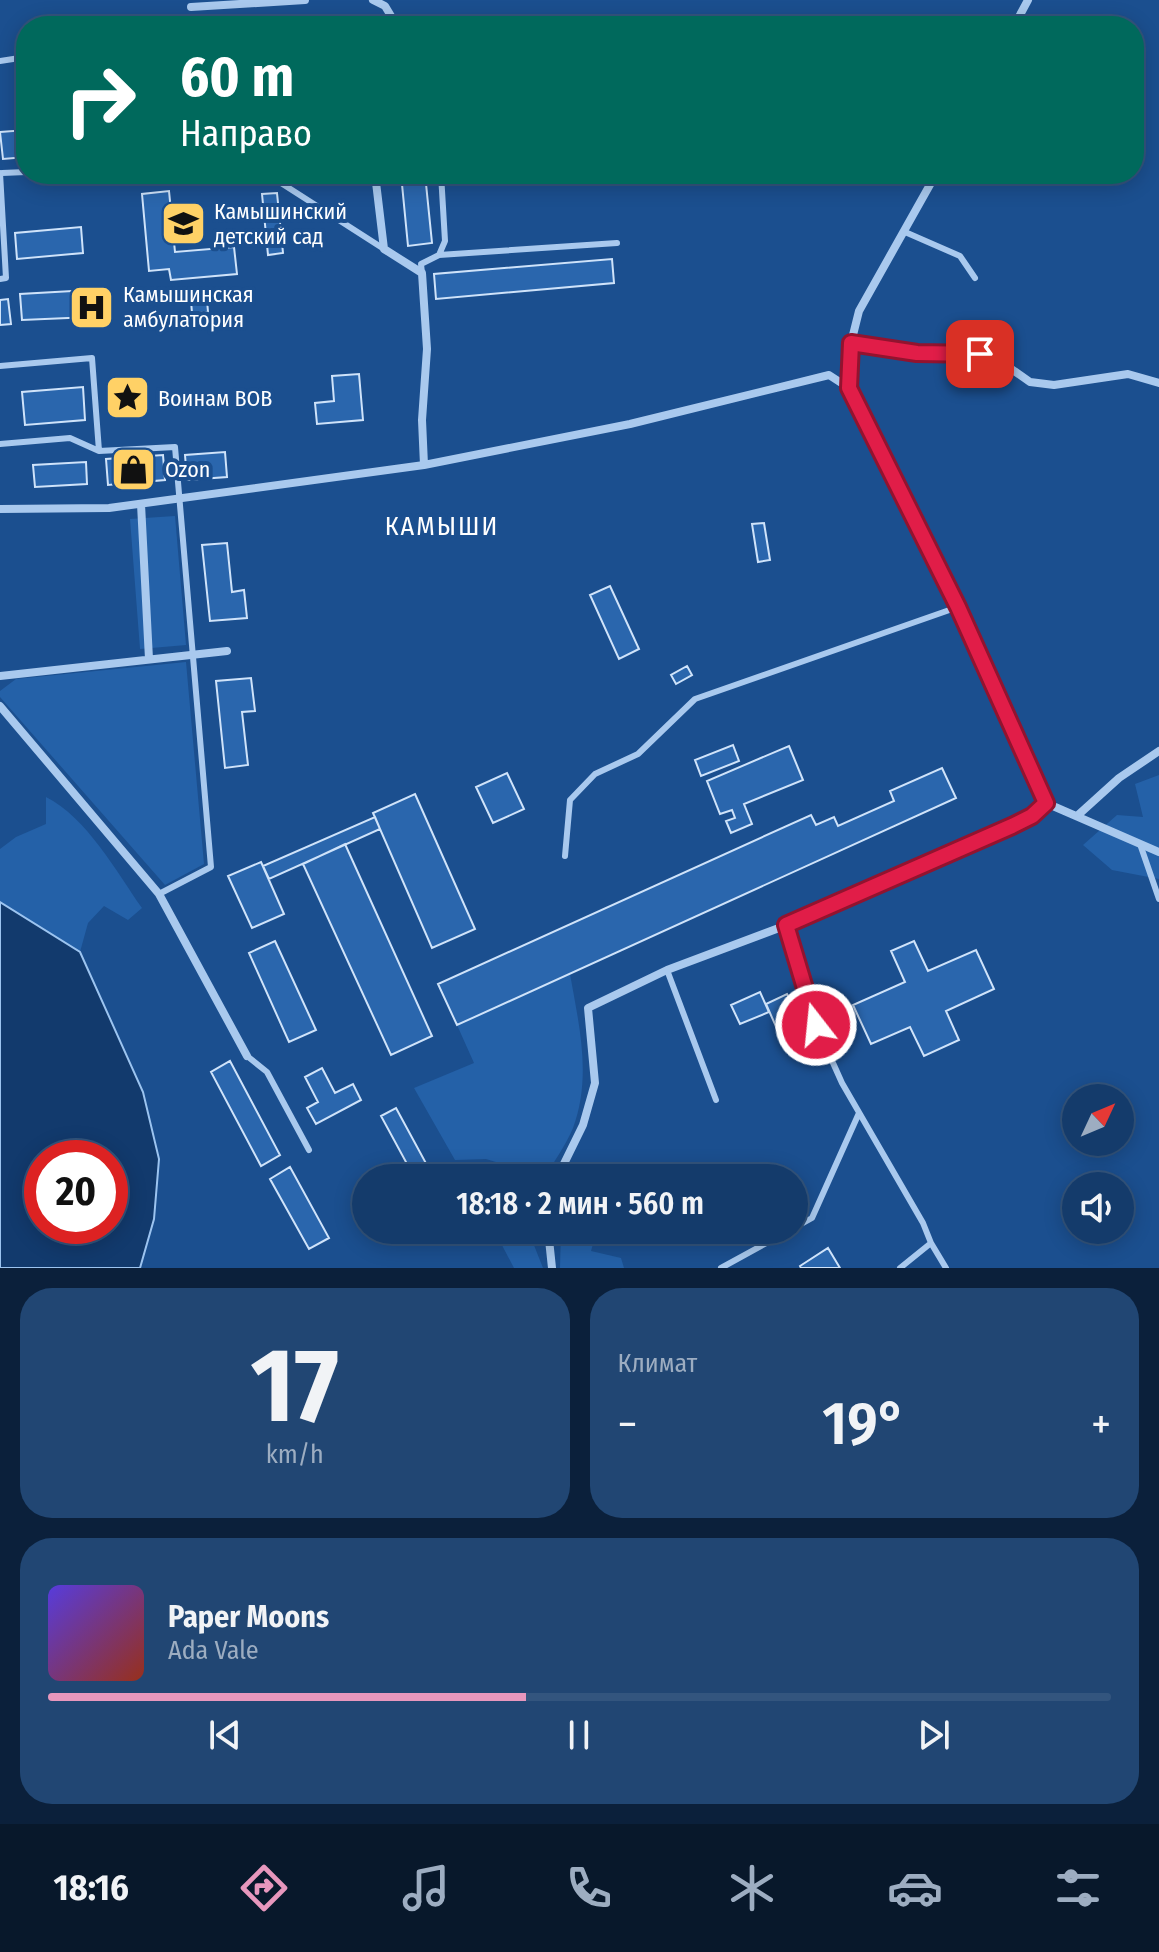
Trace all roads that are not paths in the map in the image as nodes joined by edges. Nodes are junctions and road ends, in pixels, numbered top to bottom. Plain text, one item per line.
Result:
1 (305, 0) edge
2 (373, 0) edge
3 (191, 7) dead end
4 (391, 16) edge
5 (1, 173) edge
6 (283, 184) edge
7 (376, 184) edge
8 (442, 184) edge
9 (931, 184) edge
10 (905, 232) junction
11 (617, 243) dead end
12 (384, 249) junction
13 (439, 255) junction
14 (422, 273) junction
15 (975, 278) dead end
16 (0, 279) edge
17 (851, 343) junction
18 (0, 366) edge
19 (1159, 383) edge
20 (849, 388) junction
21 (0, 444) edge
22 (99, 451) junction
23 (424, 465) junction
24 (180, 499) junction
25 (141, 504) junction
26 (0, 509) edge
27 (958, 607) junction
28 (227, 651) dead end
29 (195, 655) junction
30 (149, 659) junction
31 (0, 676) edge
32 (0, 706) edge
33 (1159, 751) edge
34 (1046, 803) junction
35 (1077, 816) junction
36 (1140, 844) junction
37 (1159, 852) edge
38 (565, 856) dead end
39 (159, 894) junction
40 (1159, 899) edge
41 (786, 925) junction
42 (667, 970) junction
43 (247, 1056) joint
44 (716, 1100) dead end
45 (859, 1113) junction
46 (309, 1150) dead end
47 (564, 1164) edge
48 (808, 1220) edge
49 (931, 1243) junction
50 (549, 1244) edge
51 (765, 1244) edge
52 (552, 1268) edge
53 (721, 1268) edge
54 (900, 1268) edge
55 (946, 1268) edge

1 - 3 street
2 - 4 street
5 - 16 lane
6 - 12 lane
7 - 12 street
8 - 13 lane
9 - 10 street
10 - 15 lane
10 - 17 street
11 - 13 lane
12 - 14 street
13 - 14 lane
14 - 23 street
17 - 19 street
17 - 20 street
18 - 22 lane
20 - 23 street
20 - 27 street
21 - 22 lane
22 - 24 lane
23 - 24 street
24 - 25 street
24 - 29 lane
25 - 26 street
25 - 30 street
27 - 34 street
27 - 38 lane
28 - 29 street
29 - 30 street
29 - 39 lane
30 - 31 street
32 - 39 street
33 - 35 street
34 - 35 street
34 - 41 street
35 - 36 street
36 - 37 street
36 - 40 lane
39 - 43 street
41 - 42 street
41 - 45 lane
42 - 44 lane
42 - 47 street
43 - 46 lane
45 - 48 lane
45 - 49 lane
49 - 54 lane
49 - 55 lane
50 - 52 street
51 - 53 lane

